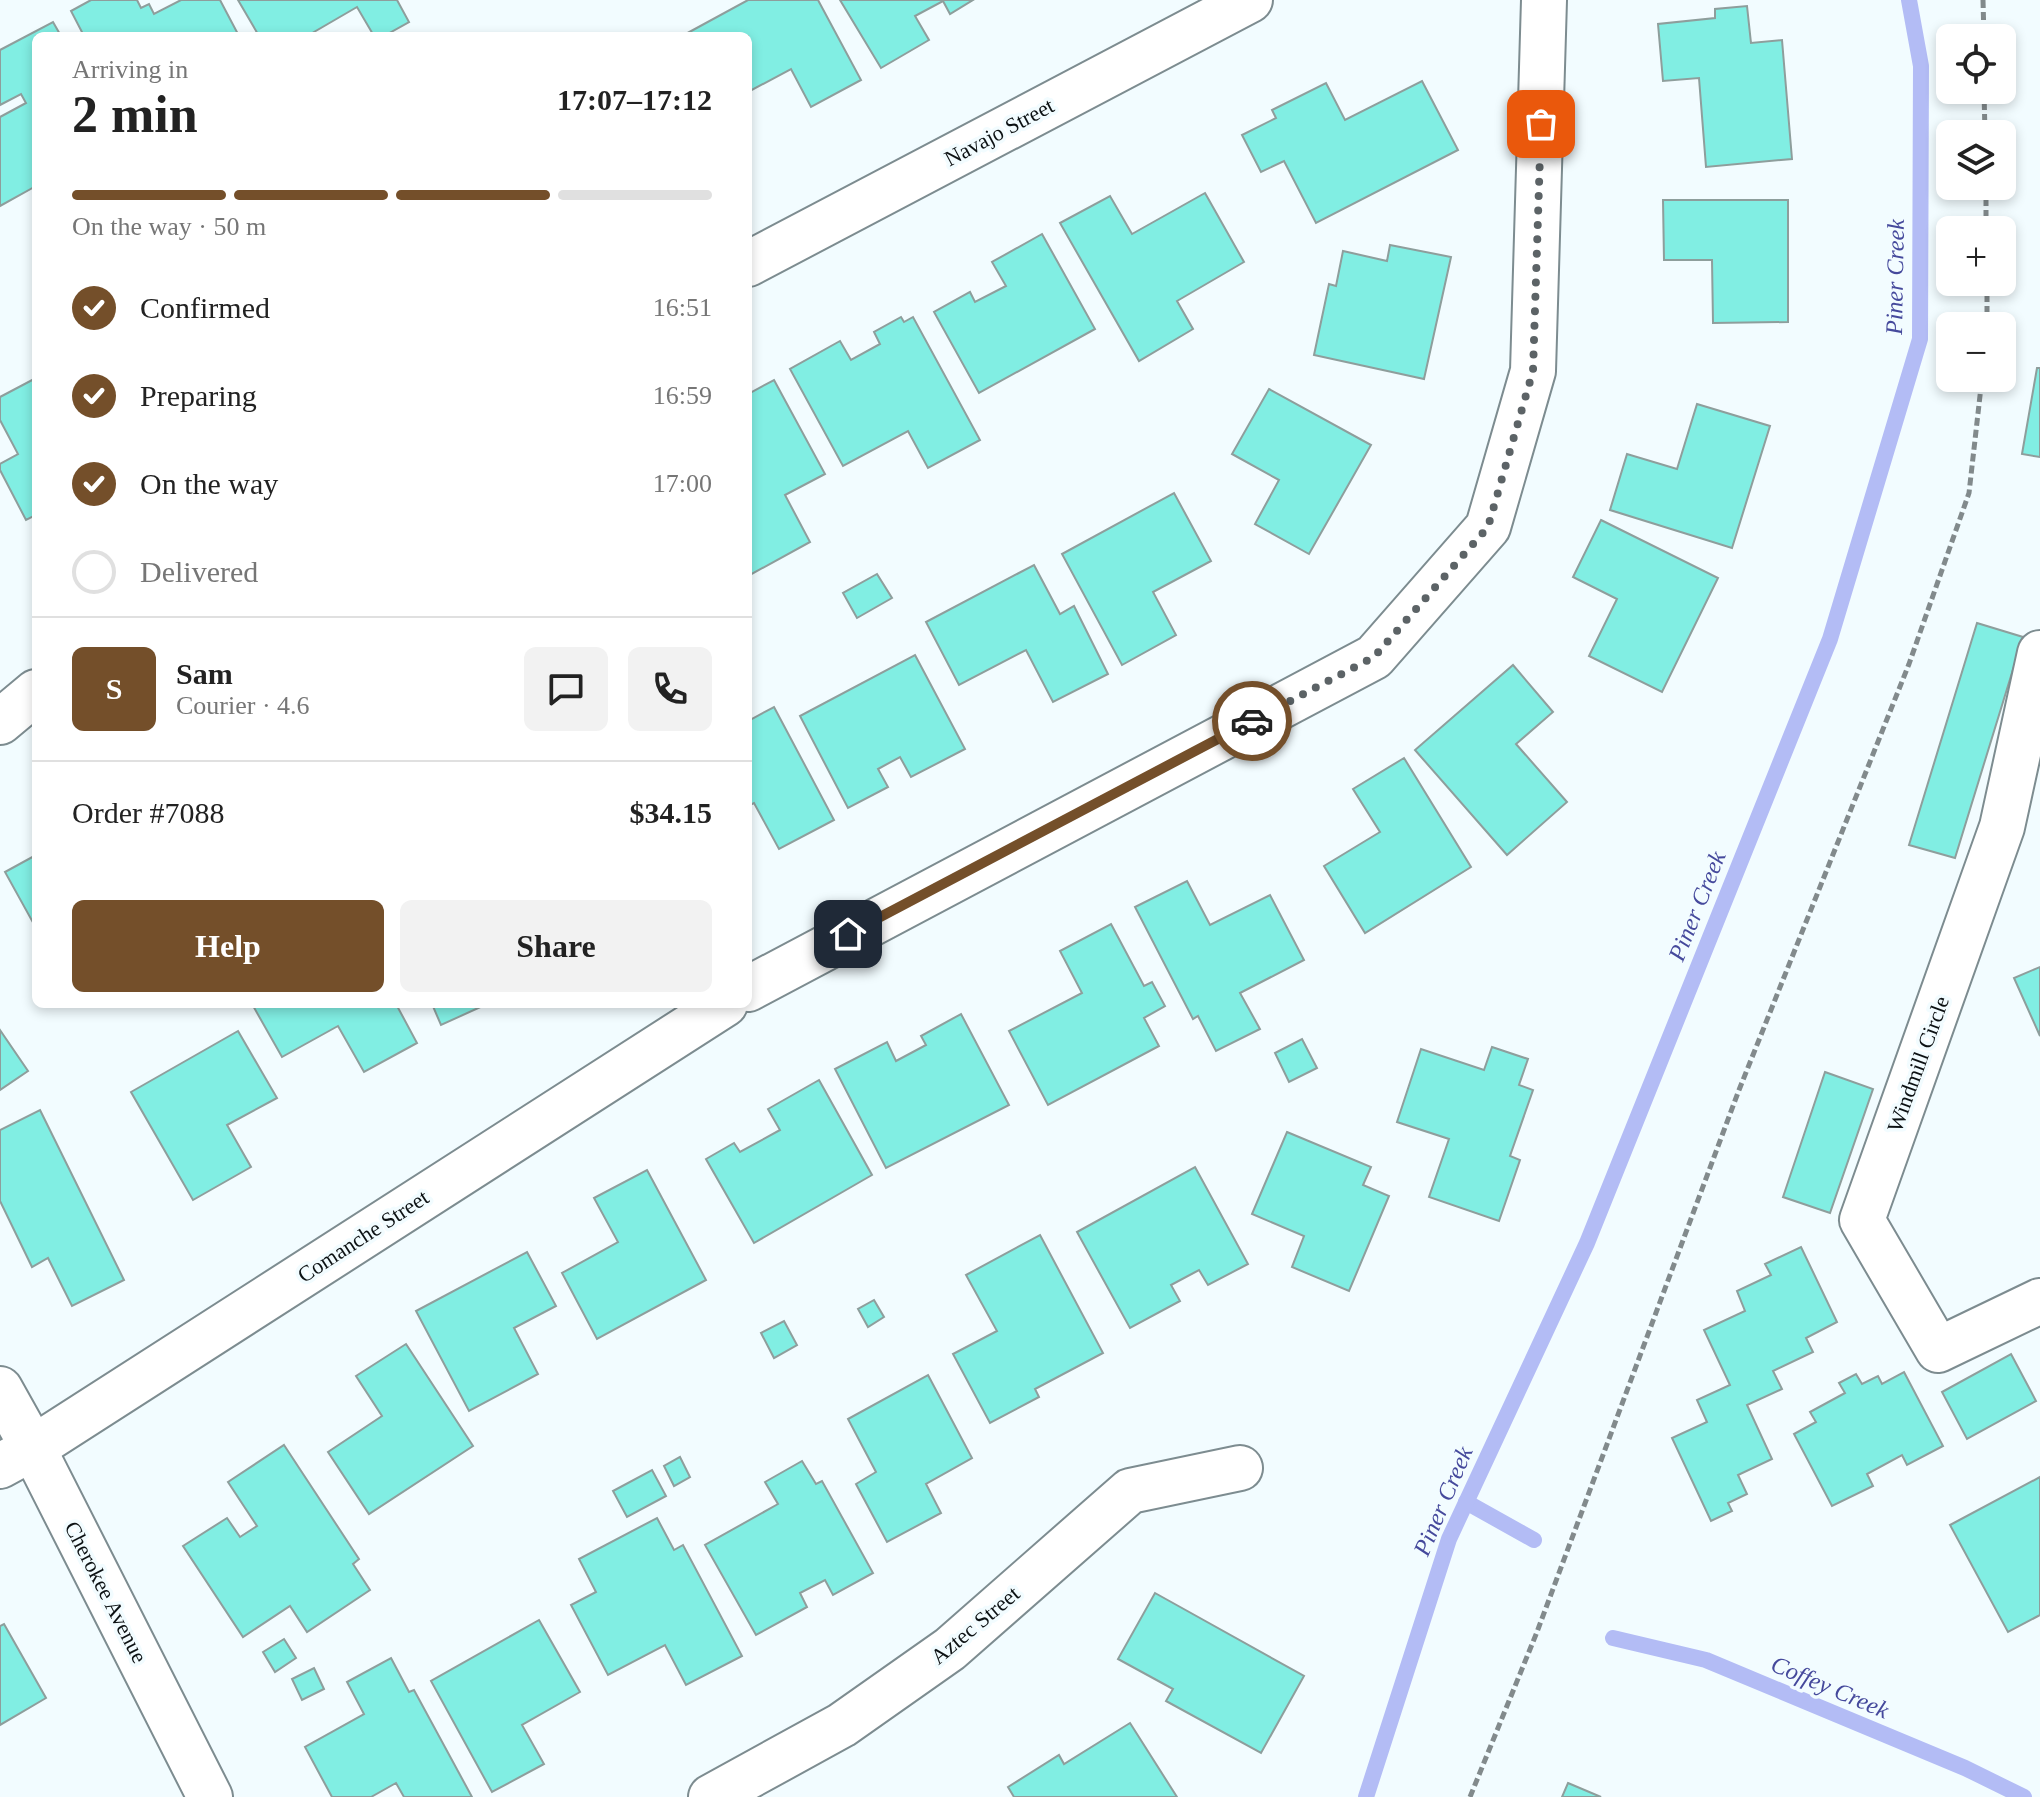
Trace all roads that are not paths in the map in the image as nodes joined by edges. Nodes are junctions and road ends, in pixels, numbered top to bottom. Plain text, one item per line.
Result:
1 (1250, 0) edge
2 (1544, 0) edge
3 (752, 262) edge
4 (2040, 653) edge
5 (32, 695) edge
6 (0, 722) edge
7 (752, 987) edge
8 (719, 1008) edge
9 (2040, 1301) edge
10 (0, 1389) edge
11 (16, 1457) edge
12 (1240, 1468) dead end
13 (210, 1797) edge
14 (711, 1797) edge

1 - 3 street, Navajo Street
2 - 7 street
4 - 9 street, Windmill Circle
5 - 6 street
8 - 11 street, Comanche Street
10 - 11 street, Cherokee Avenue
11 - 13 street, Cherokee Avenue
12 - 14 street, Aztec Street

